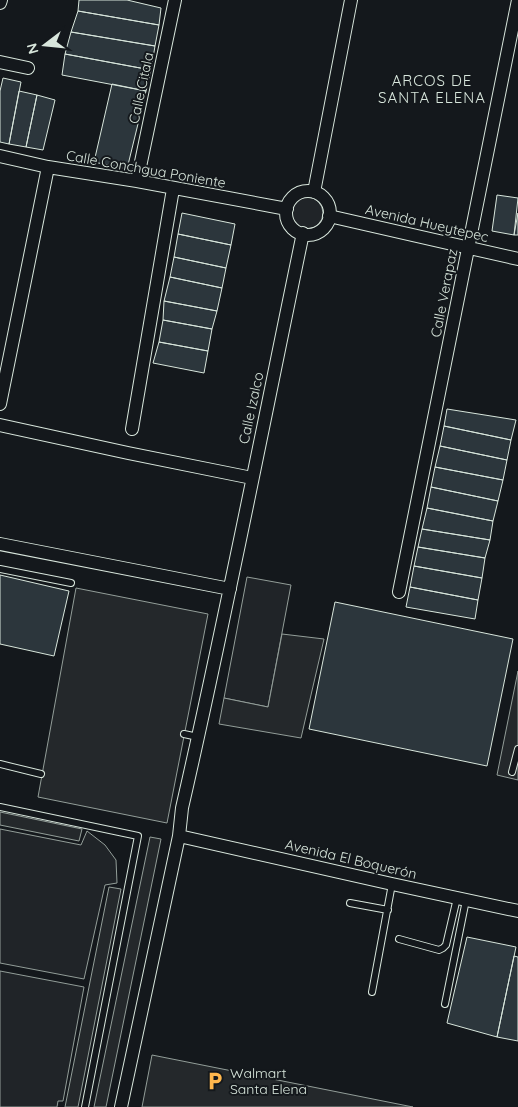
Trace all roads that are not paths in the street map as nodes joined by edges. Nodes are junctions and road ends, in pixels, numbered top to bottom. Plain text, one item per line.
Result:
1 (175, 0) edge
2 (350, 0) edge
3 (518, 0) edge
4 (0, 62) edge
5 (28, 68) dead end
6 (0, 156) edge
7 (48, 167) junction
8 (137, 181) junction
9 (173, 189) junction
10 (314, 192) junction
11 (287, 209) junction
12 (329, 216) junction
13 (302, 234) junction
14 (469, 248) junction
15 (518, 259) edge
16 (0, 404) edge
17 (0, 425) edge
18 (132, 429) dead end
19 (252, 478) junction
20 (0, 544) edge
21 (0, 569) edge
22 (71, 583) dead end
23 (230, 589) junction
24 (399, 592) dead end
25 (184, 734) dead end
26 (198, 737) junction
27 (518, 749) edge
28 (0, 764) edge
29 (512, 772) dead end
30 (41, 774) dead end
31 (0, 807) edge
32 (179, 836) junction
33 (392, 884) junction
34 (461, 899) junction
35 (350, 903) dead end
36 (388, 910) junction
37 (518, 911) edge
38 (399, 939) dead end
39 (372, 992) dead end
40 (445, 1004) dead end
41 (85, 1107) edge
42 (121, 1107) edge

1 - 8 street, Calle Citala
2 - 10 street
3 - 14 street, Calle Verapaz
4 - 5 street
6 - 7 street, Calle Conchgua Poniente
7 - 8 street, Calle Conchgua Poniente
7 - 16 street
8 - 9 street, Calle Conchgua Poniente
9 - 11 street, Calle Conchgua Poniente
9 - 18 street
10 - 11 street
10 - 12 street
11 - 13 street
12 - 13 street
12 - 14 street, Avenida Hueytepec
13 - 19 street, Calle Izalco
14 - 15 street, Avenida Hueytepec
14 - 24 street, Calle Verapaz
17 - 19 street
19 - 23 street, Calle Izalco
20 - 23 street
21 - 22 lane
23 - 26 street, Calle Izalco
25 - 26 lane
26 - 32 street, Calle Izalco
27 - 29 lane
28 - 30 lane
31 - 41 lane
32 - 33 street, Avenida El Boquerón
32 - 42 street, Calle Izalco
33 - 34 street, Avenida El Boquerón
33 - 36 lane
34 - 37 street, Avenida El Boquerón
34 - 38 lane
34 - 40 lane
35 - 36 lane
36 - 39 lane

